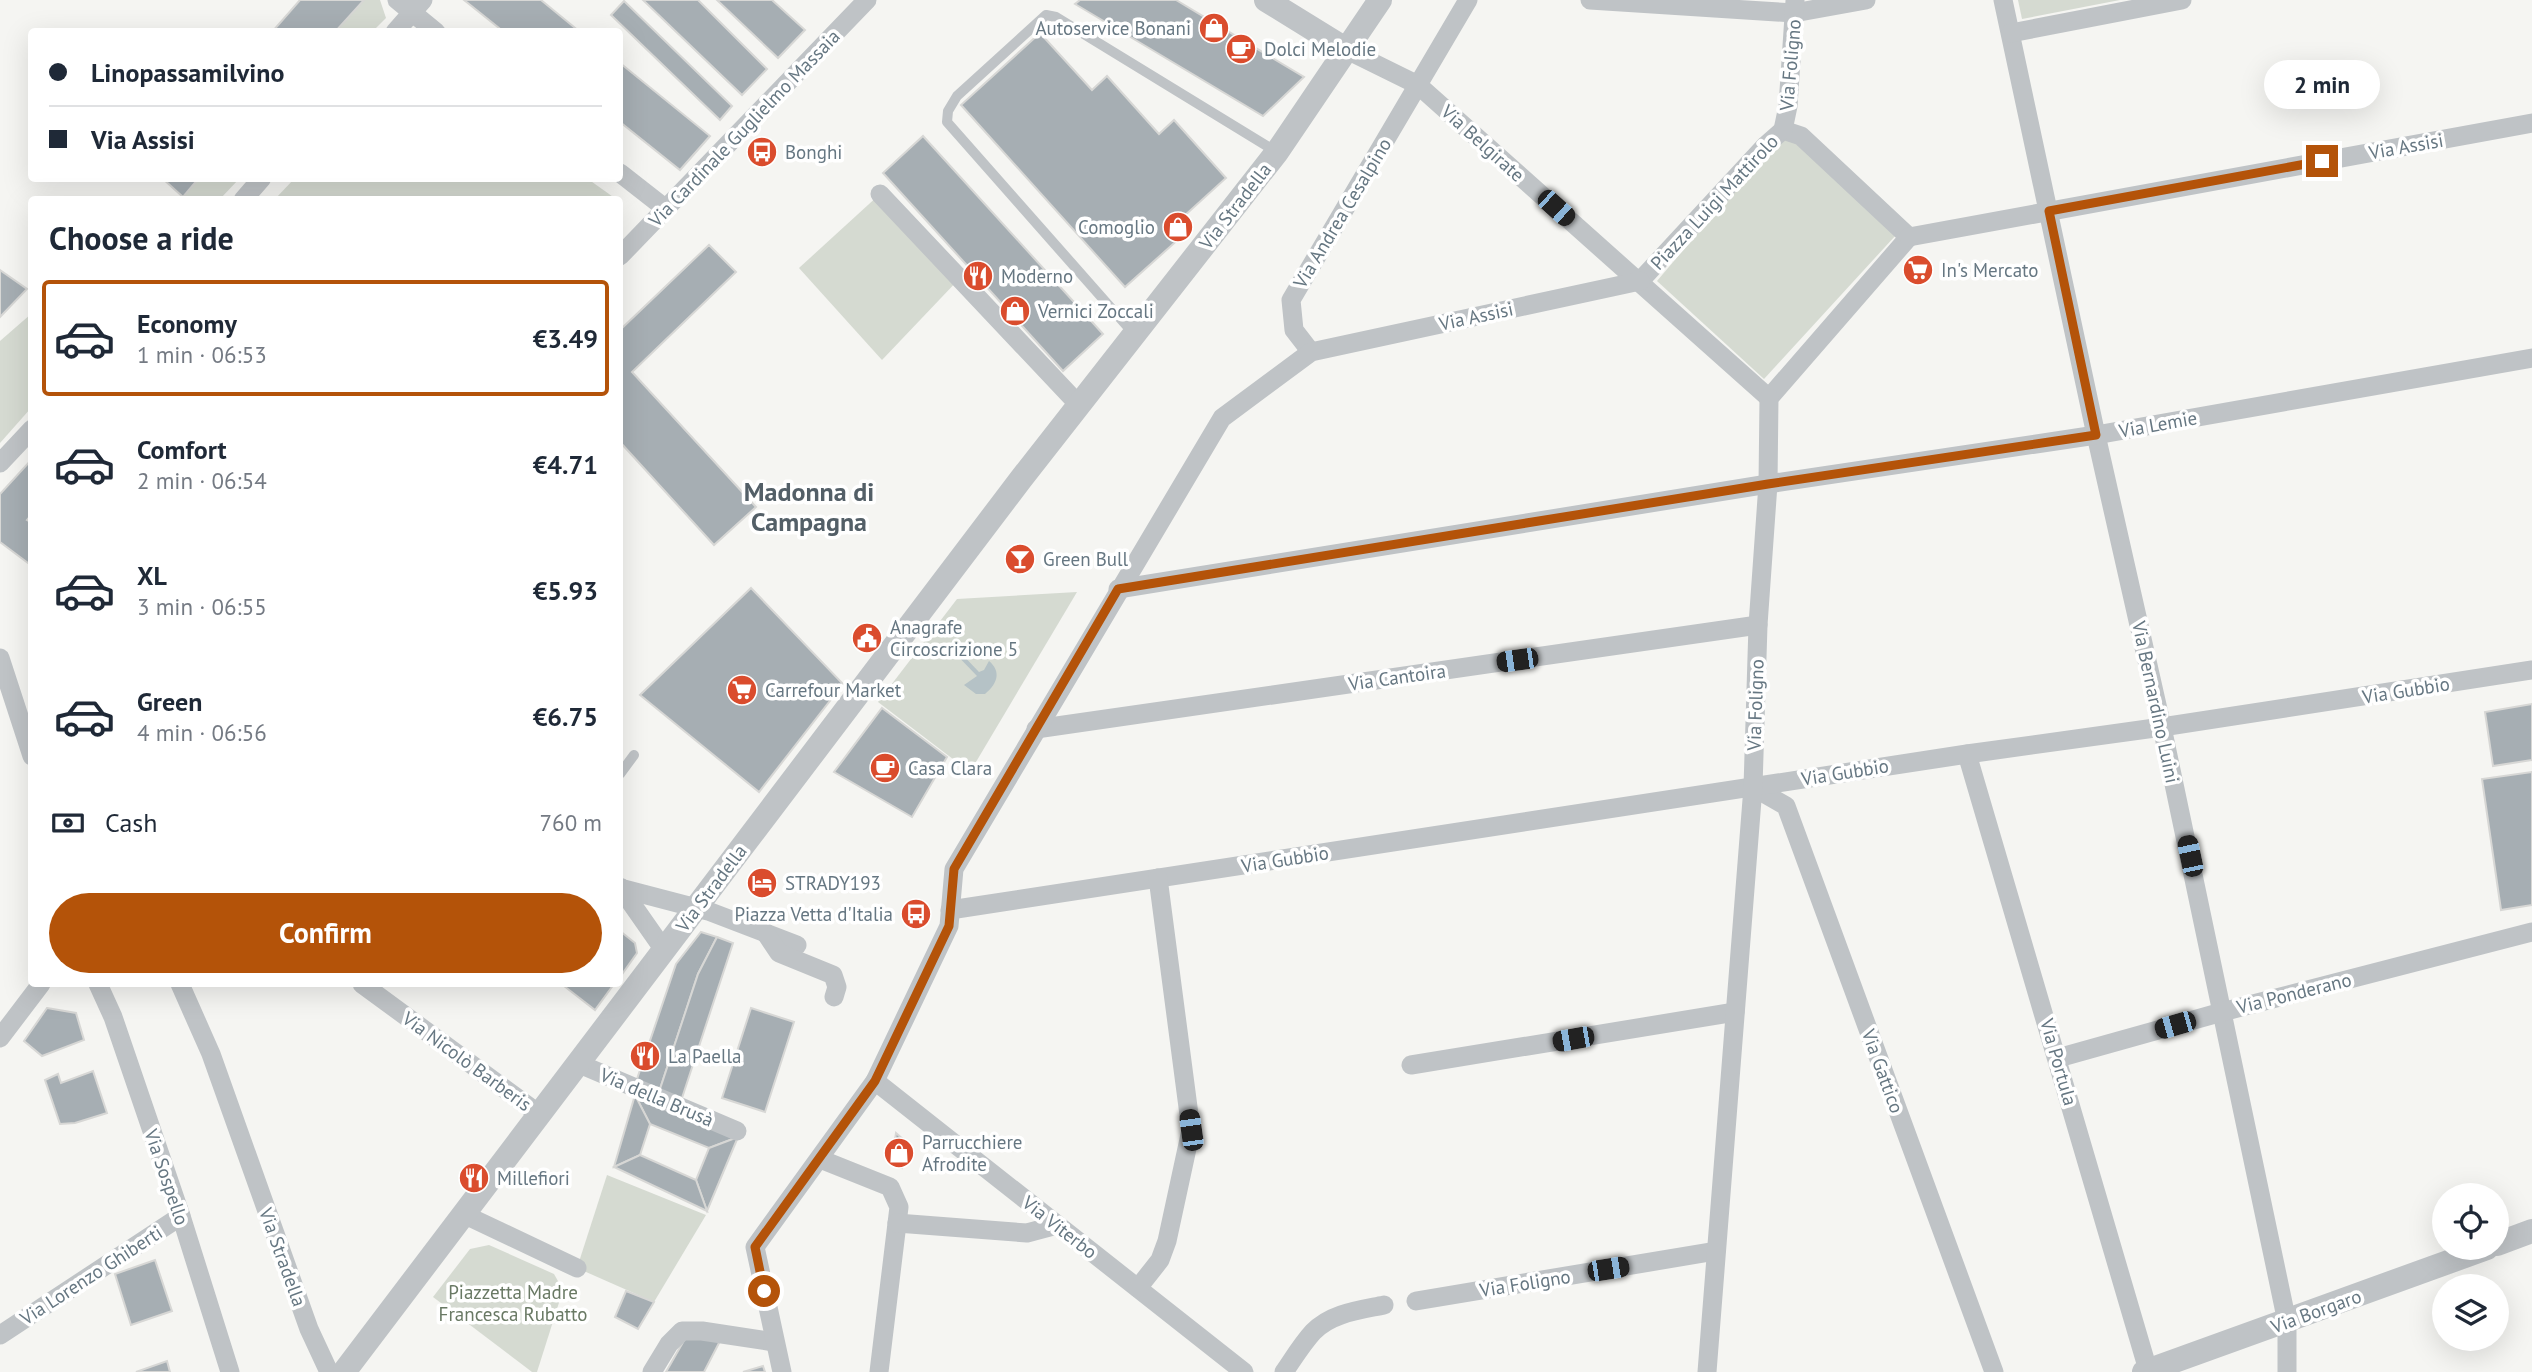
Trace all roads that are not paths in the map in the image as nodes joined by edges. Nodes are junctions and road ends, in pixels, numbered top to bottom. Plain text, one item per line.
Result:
1 (867, 0) edge
2 (1266, 0) edge
3 (1380, 0) edge
4 (1468, 0) edge
5 (1590, 0) edge
6 (1866, 0) edge
7 (2003, 0) edge
8 (2182, 0) edge
9 (411, 4) edge
10 (1795, 7) edge
11 (397, 28) edge
12 (432, 28) edge
13 (2011, 33) junction
14 (1347, 50) junction
15 (1418, 85) junction
16 (2532, 123) edge
17 (1783, 130) junction
18 (1277, 152) junction
19 (623, 175) edge
20 (259, 182) edge
21 (880, 194) dead end
22 (246, 196) edge
23 (666, 209) junction
24 (2049, 211) junction
25 (1909, 237) junction
26 (623, 253) edge
27 (1640, 281) junction
28 (1134, 334) junction
29 (1311, 352) junction
30 (2532, 358) edge
31 (1769, 398) junction
32 (1079, 405) junction
33 (28, 433) edge
34 (2096, 435) junction
35 (0, 463) edge
36 (1768, 484) junction
37 (1118, 589) junction
38 (1758, 625) junction
39 (0, 658) edge
40 (2532, 670) edge
41 (2162, 727) junction
42 (1036, 729) junction
43 (28, 744) edge
44 (1967, 754) junction
45 (634, 755) dead end
46 (623, 770) edge
47 (1753, 787) junction
48 (1158, 878) junction
49 (623, 889) edge
50 (623, 892) edge
51 (696, 908) junction
52 (950, 910) junction
53 (765, 932) junction
54 (2532, 932) edge
55 (797, 945) dead end
56 (664, 950) junction
57 (39, 987) edge
58 (99, 987) edge
59 (181, 987) edge
60 (366, 987) edge
61 (834, 997) dead end
62 (1735, 1012) junction
63 (2222, 1012) junction
64 (0, 1038) edge
65 (2058, 1058) junction
66 (577, 1063) junction
67 (1411, 1065) dead end
68 (875, 1081) junction
69 (538, 1114) junction
70 (737, 1131) dead end
71 (820, 1159) junction
72 (463, 1214) junction
73 (181, 1216) junction
74 (898, 1223) junction
75 (1057, 1225) junction
76 (2532, 1231) edge
77 (2509, 1240) edge
78 (1716, 1251) junction
79 (2455, 1260) edge
80 (577, 1268) dead end
81 (1138, 1288) junction
82 (1416, 1301) dead end
83 (1384, 1305) dead end
84 (2287, 1322) junction
85 (0, 1335) edge
86 (774, 1342) junction
87 (2146, 1371) edge
88 (230, 1372) edge
89 (329, 1372) edge
90 (344, 1372) edge
91 (652, 1372) edge
92 (782, 1372) edge
93 (879, 1372) edge
94 (1244, 1372) edge
95 (1284, 1372) edge
96 (1707, 1372) edge
97 (1994, 1372) edge
98 (2287, 1372) edge

1 - 23 street, Via Cardinale Guglielmo Massaia
2 - 14 street
3 - 14 street, Via Stradella
4 - 15 street, Via Andrea Cesalpino
5 - 10 street
6 - 10 street
7 - 13 street, Via Bernardino Luini
8 - 13 street
9 - 11 street
9 - 12 street
10 - 17 street, Via Foligno
13 - 24 street, Via Bernardino Luini
14 - 15 street, Via Belgirate
14 - 18 street, Via Stradella
15 - 27 street, Via Belgirate
15 - 29 street, Via Andrea Cesalpino
16 - 24 street, Via Assisi
17 - 25 street, Piazza Luigi Mattirolo
17 - 27 street, Piazza Luigi Mattirolo
18 - 28 street, Via Stradella
18 - 28 lane
19 - 23 street
20 - 22 street
21 - 32 street
23 - 26 street, Via Cardinale Guglielmo Massaia
24 - 25 street, Via Assisi
24 - 34 street, Via Bernardino Luini
25 - 31 street
27 - 29 street, Via Assisi
27 - 31 street, Piazza Luigi Mattirolo
28 - 32 street, Via Stradella
29 - 37 street
30 - 34 street, Via Lemie
31 - 36 street, Via Foligno
32 - 51 street, Via Stradella
33 - 35 street
34 - 36 street, Via Lemie
34 - 41 street, Via Bernardino Luini
36 - 37 street, Via Lemie
36 - 38 street, Via Foligno
37 - 42 street
38 - 42 street, Via Cantoira
38 - 47 street, Via Foligno
39 - 43 street
40 - 41 street, Via Gubbio
41 - 44 street, Via Gubbio
41 - 63 street, Via Bernardino Luini
42 - 52 street
44 - 47 street, Via Gubbio
44 - 65 street, Via Portula
45 - 46 lane
47 - 48 street, Via Gubbio
47 - 62 street, Via Foligno
47 - 97 street, Via Gattico
48 - 52 street, Via Gubbio
48 - 81 street
49 - 51 street
50 - 56 street
51 - 53 street
51 - 56 street, Via Stradella
52 - 68 street
53 - 55 street
53 - 61 street
54 - 63 street, Via Ponderano
56 - 66 street, Via Stradella
57 - 64 street
58 - 73 street, Via Sospello
59 - 89 street, Via Stradella
60 - 69 street, Via Nicolò Barberis
62 - 67 street
62 - 78 street, Via Foligno
63 - 65 street, Via Ponderano
63 - 84 street, Via Bernardino Luini
65 - 87 street, Via Portula
66 - 69 street, Via Stradella
66 - 70 street, Via della Brusà
68 - 71 street
68 - 75 street, Via Viterbo
69 - 72 street, Via Stradella
71 - 74 street
71 - 86 street
72 - 80 street
72 - 90 street, Via Stradella
73 - 85 street, Via Lorenzo Ghiberti
73 - 88 street, Via Sospello
74 - 75 street
74 - 93 street
75 - 81 street, Via Viterbo
76 - 77 street
78 - 82 street, Via Foligno
78 - 96 street, Via Foligno
79 - 84 street, Via Borgaro
81 - 94 street, Via Viterbo
83 - 95 street
84 - 87 street, Via Borgaro
84 - 98 street, Via Bernardino Luini
86 - 91 street
86 - 92 street

